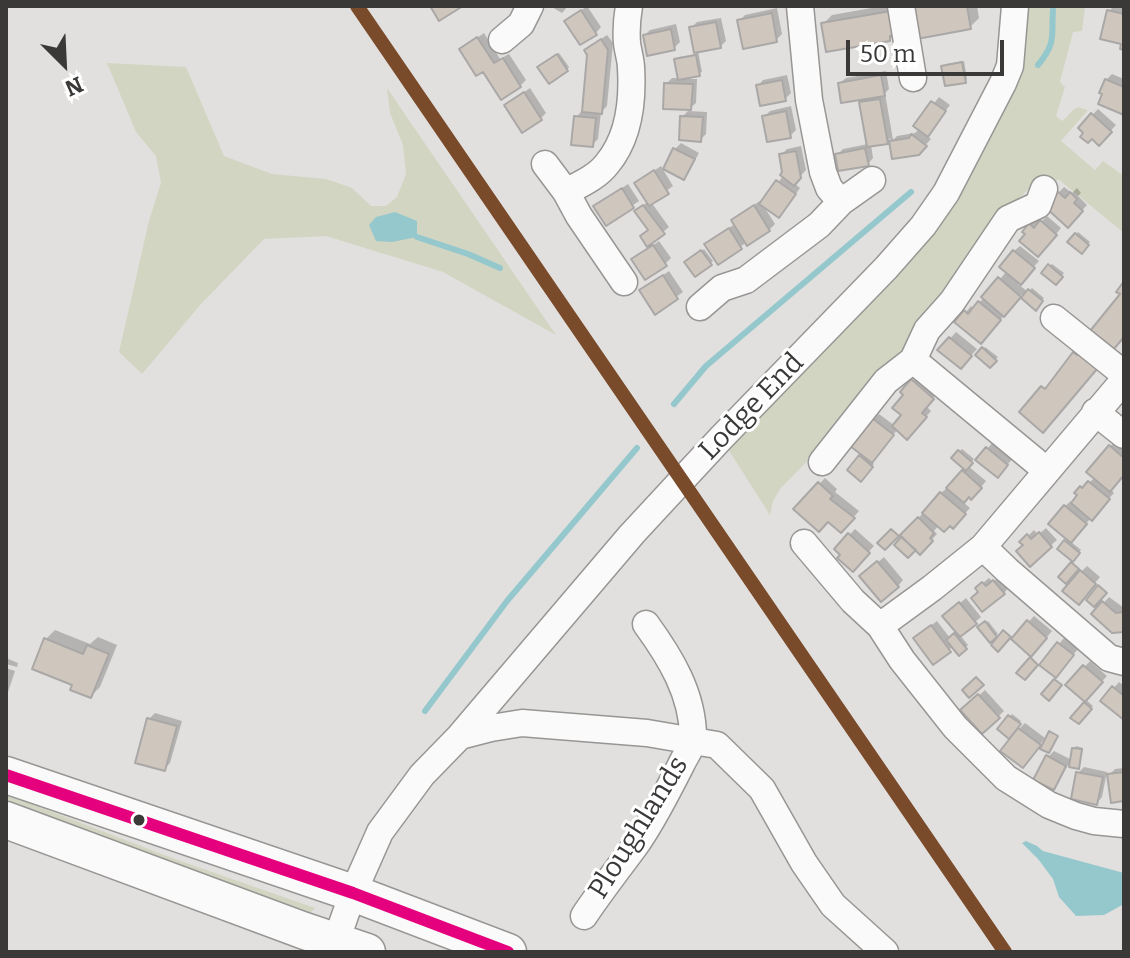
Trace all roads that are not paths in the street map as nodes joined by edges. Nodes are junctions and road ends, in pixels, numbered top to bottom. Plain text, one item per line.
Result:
1 (530, 6) edge
2 (629, 6) edge
3 (800, 6) edge
4 (901, 6) edge
5 (1015, 6) edge
6 (502, 40) dead end
7 (913, 78) dead end
8 (545, 164) dead end
9 (872, 180) dead end
10 (1044, 189) dead end
11 (566, 192) junction
12 (841, 202) junction
13 (624, 282) dead end
14 (700, 307) dead end
15 (1054, 318) dead end
16 (913, 360) junction
17 (1124, 374) edge
18 (1124, 380) edge
19 (1095, 412) junction
20 (1124, 435) edge
21 (822, 462) dead end
22 (1046, 470) junction
23 (804, 543) dead end
24 (983, 547) junction
25 (646, 624) dead end
26 (880, 626) junction
27 (1124, 662) edge
28 (460, 736) junction
29 (694, 740) junction
30 (6, 775) edge
31 (6, 820) edge
32 (1124, 824) edge
33 (353, 893) junction
34 (584, 916) dead end
35 (352, 947) edge
36 (508, 952) edge
37 (885, 952) edge

1 - 6 street
2 - 11 street
3 - 12 street
4 - 7 street
5 - 28 street, Lodge End
8 - 11 street
9 - 12 street
10 - 16 street
11 - 13 street
12 - 14 street
15 - 17 street
16 - 21 street
16 - 22 street
18 - 19 street
19 - 20 street
19 - 22 street
22 - 24 street
23 - 26 street
24 - 26 street
24 - 27 street
25 - 29 street, Ploughlands
26 - 32 street
28 - 29 street, Ploughlands
28 - 33 street, Lodge End
29 - 34 street, Ploughlands
29 - 37 street, Ploughlands
30 - 33 highway
31 - 35 highway
33 - 35 street, Lodge End
33 - 36 highway

